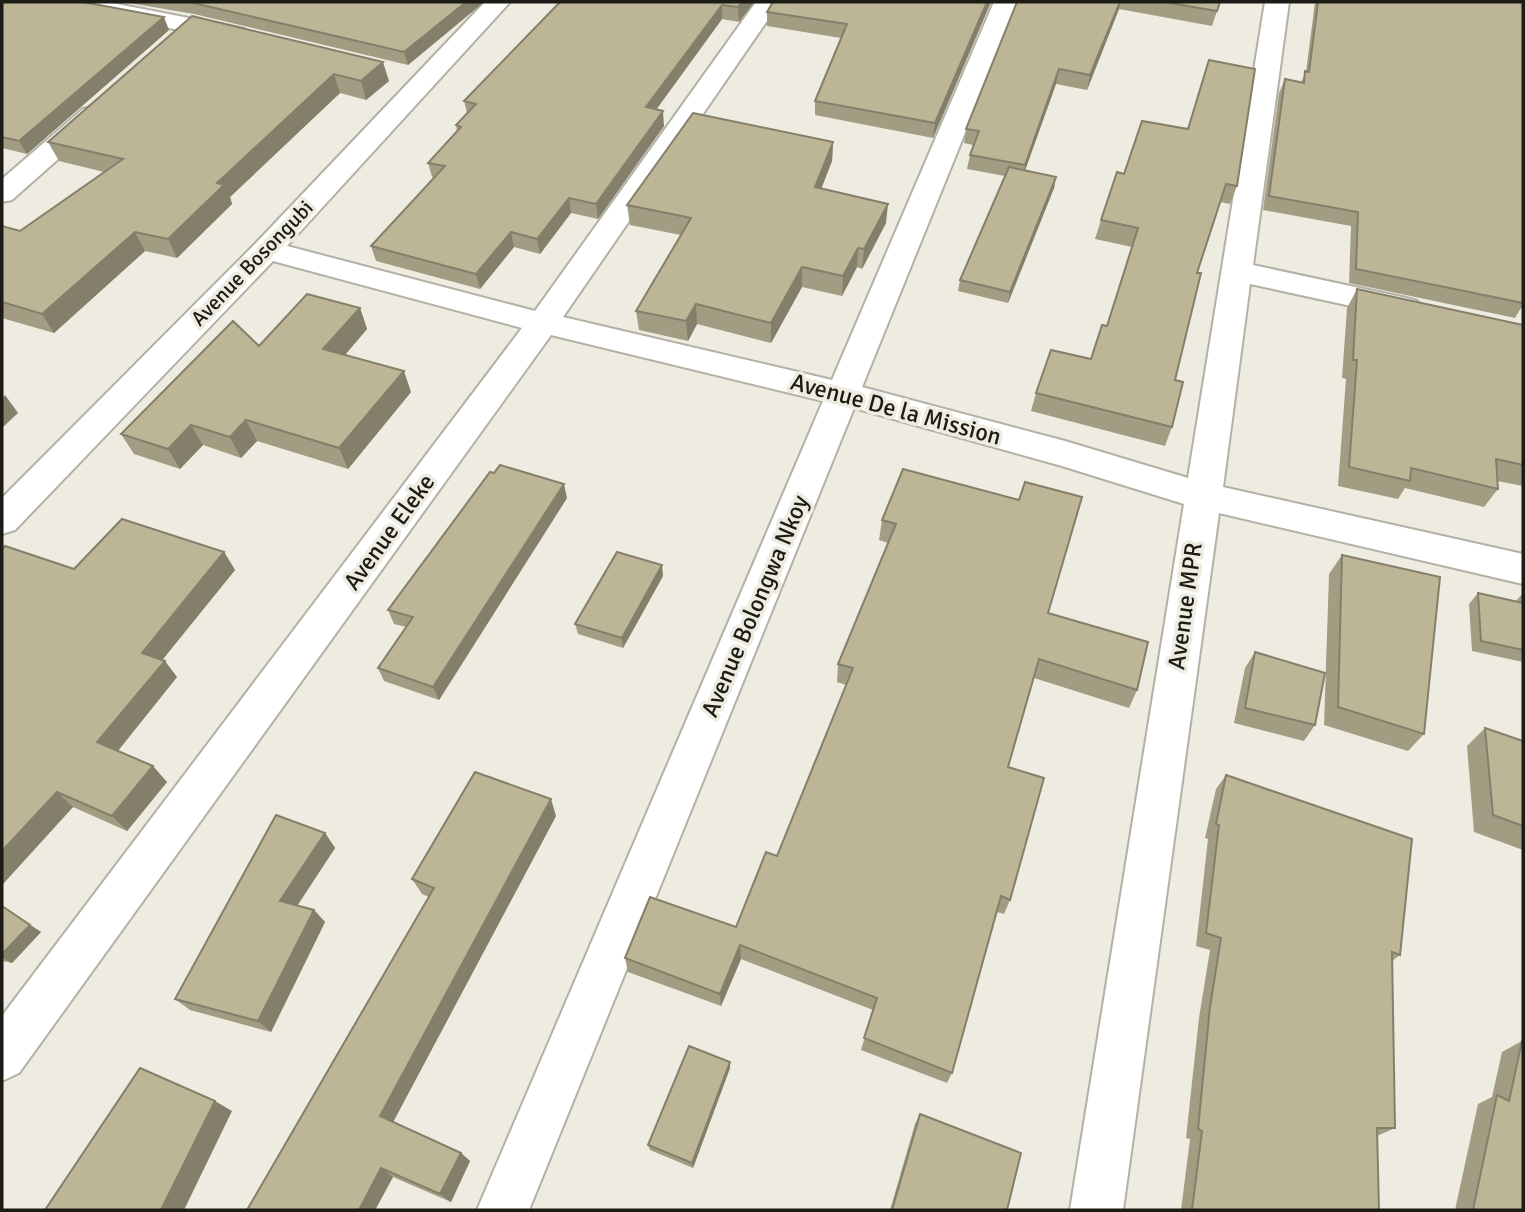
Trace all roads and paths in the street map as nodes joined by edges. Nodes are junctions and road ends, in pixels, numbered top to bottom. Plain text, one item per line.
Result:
1 (72, 2) edge
2 (498, 2) edge
3 (768, 2) edge
4 (1006, 2) edge
5 (1277, 2) edge
6 (138, 7) edge
7 (194, 24) junction
8 (261, 40) edge
9 (163, 51) edge
10 (113, 96) edge
11 (2, 194) edge
12 (267, 250) junction
13 (1237, 271) junction
14 (1428, 312) edge
15 (543, 323) junction
16 (844, 394) junction
17 (1202, 496) junction
18 (2, 520) edge
19 (1523, 569) edge
20 (2, 1056) edge
21 (503, 1210) edge
22 (1097, 1210) edge

1 - 6 street
2 - 12 street, Avenue Bosongubi
3 - 15 street, Avenue Eleke
4 - 16 street, Avenue Bolongwa Nkoy
5 - 13 street, Avenue MPR
6 - 7 street
7 - 8 street
7 - 9 street
10 - 11 street
12 - 15 street, Avenue De la Mission
12 - 18 street, Avenue Bosongubi
13 - 14 street
13 - 17 street, Avenue MPR
15 - 16 street, Avenue De la Mission
15 - 20 street, Avenue Eleke
16 - 17 street, Avenue De la Mission
16 - 21 street, Avenue Bolongwa Nkoy
17 - 19 street, Avenue De la Mission
17 - 22 street, Avenue MPR

